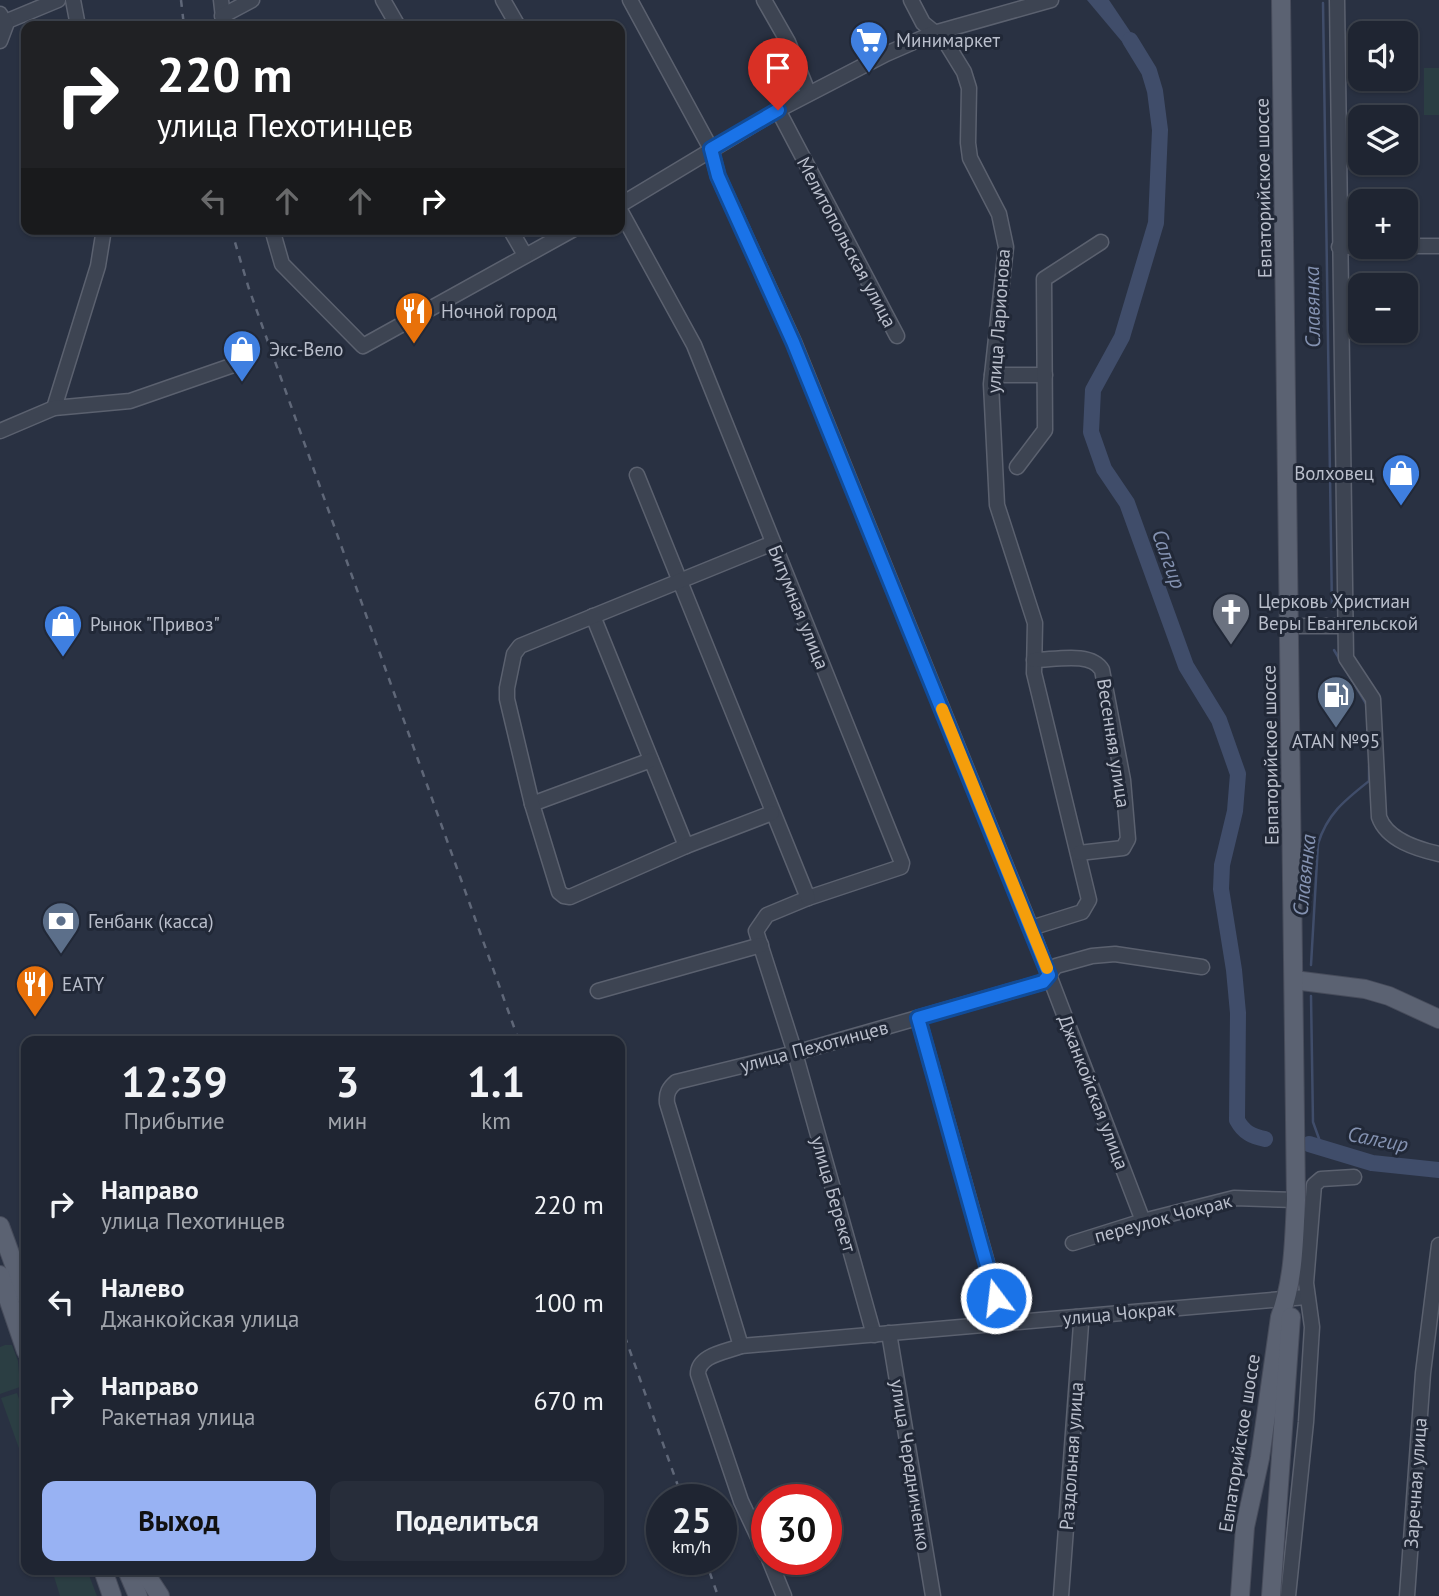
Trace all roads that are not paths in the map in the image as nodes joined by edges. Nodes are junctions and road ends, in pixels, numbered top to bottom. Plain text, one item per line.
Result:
1 (58, 0) edge
2 (73, 0) edge
3 (221, 0) edge
4 (252, 0) edge
5 (383, 0) edge
6 (503, 0) edge
7 (630, 0) edge
8 (764, 0) edge
9 (911, 0) edge
10 (1051, 0) edge
11 (1281, 0) edge
12 (1336, 0) edge
13 (3, 18) edge
14 (77, 21) edge
15 (223, 21) edge
16 (395, 21) edge
17 (515, 21) edge
18 (934, 33) junction
19 (0, 41) edge
20 (813, 87) junction
21 (778, 110) junction
22 (711, 149) junction
23 (625, 205) edge
24 (625, 217) edge
25 (103, 235) edge
26 (274, 235) edge
27 (513, 235) edge
28 (562, 235) edge
29 (1101, 242) dead end
30 (1418, 246) edge
31 (1439, 246) edge
32 (1339, 247) junction
33 (1348, 247) edge
34 (524, 255) junction
35 (897, 336) dead end
36 (248, 360) dead end
37 (992, 375) junction
38 (1045, 375) junction
39 (54, 408) junction
40 (0, 431) edge
41 (1017, 467) dead end
42 (636, 475) dead end
43 (773, 543) junction
44 (680, 581) junction
45 (593, 616) junction
46 (1289, 626) junction
47 (1345, 626) junction
48 (1034, 660) junction
49 (651, 760) junction
50 (532, 804) junction
51 (772, 813) junction
52 (686, 846) junction
53 (1079, 853) junction
54 (1439, 854) edge
55 (808, 898) junction
56 (758, 925) joint
57 (1031, 928) junction
58 (761, 945) junction
59 (1202, 967) dead end
60 (1049, 975) junction
61 (1294, 980) junction
62 (598, 991) dead end
63 (918, 1018) junction
64 (1439, 1019) edge
65 (795, 1053) junction
66 (1354, 1177) dead end
67 (1296, 1200) junction
68 (1143, 1221) junction
69 (0, 1226) edge
70 (1073, 1242) dead end
71 (1439, 1245) edge
72 (0, 1275) edge
73 (21, 1283) edge
74 (1306, 1297) junction
75 (1287, 1298) junction
76 (1076, 1317) junction
77 (1004, 1323) junction
78 (21, 1325) edge
79 (889, 1333) junction
80 (874, 1335) junction
81 (741, 1346) junction
82 (751, 1521) edge
83 (105, 1575) edge
84 (129, 1575) edge
85 (146, 1575) edge
86 (775, 1575) edge
87 (112, 1596) edge
88 (138, 1596) edge
89 (160, 1596) edge
90 (784, 1596) edge
91 (933, 1596) edge
92 (1061, 1596) edge
93 (1238, 1596) edge
94 (1271, 1596) edge
95 (1288, 1596) edge
96 (1407, 1596) edge

1 - 13 street
2 - 14 street
3 - 15 street
4 - 15 street
5 - 16 street
6 - 17 street
7 - 22 street, Джанкойская улица
8 - 20 street
9 - 18 street, улица Ларионова
10 - 18 street
11 - 46 main road, Евпаторийское шоссе
12 - 32 street
13 - 19 street
18 - 20 street
18 - 37 street, улица Ларионова
20 - 21 street
21 - 22 street
21 - 35 street, Мелитопольская улица
22 - 23 street
22 - 57 street, Джанкойская улица
24 - 43 street, Битумная улица
25 - 39 street
26 - 34 street
27 - 34 street
28 - 34 street
29 - 38 street
30 - 31 street
32 - 33 street
32 - 47 street
36 - 39 street
37 - 38 street
37 - 48 street, улица Ларионова
38 - 41 street
39 - 40 street
42 - 44 street
43 - 44 street
43 - 55 street, Битумная улица
44 - 45 street
44 - 51 street
45 - 49 street
45 - 50 street
46 - 47 street
46 - 61 main road, Евпаторийское шоссе
47 - 54 street
48 - 53 street, улица Ларионова
48 - 53 street, Весенняя улица
49 - 50 street
49 - 52 street
50 - 52 street
51 - 52 street
51 - 55 street
53 - 57 street, улица Ларионова
55 - 56 street, Битумная улица
56 - 58 street, улица Берекет
57 - 60 street, Джанкойская улица
58 - 62 street
58 - 65 street, улица Берекет
59 - 60 street, улица Пехотинцев
60 - 63 street, улица Пехотинцев
60 - 68 street, Джанкойская улица
61 - 64 main road
61 - 67 main road, Евпаторийское шоссе
63 - 65 street, улица Пехотинцев
63 - 77 street
65 - 80 street, улица Берекет
65 - 81 street, улица Пехотинцев
66 - 74 street
67 - 68 street, переулок Чокрак
67 - 75 main road, Евпаторийское шоссе
68 - 70 street, переулок Чокрак
69 - 73 main road
71 - 96 street, Заречная улица
72 - 78 main road
74 - 75 street, улица Чокрак
74 - 95 street
75 - 76 street, улица Чокрак
75 - 93 main road, Евпаторийское шоссе
75 - 94 main road, Евпаторийское шоссе
76 - 77 street, улица Чокрак
76 - 92 street, Раздольная улица
77 - 79 street, улица Чокрак
79 - 80 street, улица Чокрак
79 - 91 street, улица Чередниченко
80 - 81 street, улица Чокрак
81 - 82 street, улица Чокрак
83 - 87 main road
84 - 88 main road
85 - 89 main road
86 - 90 street

